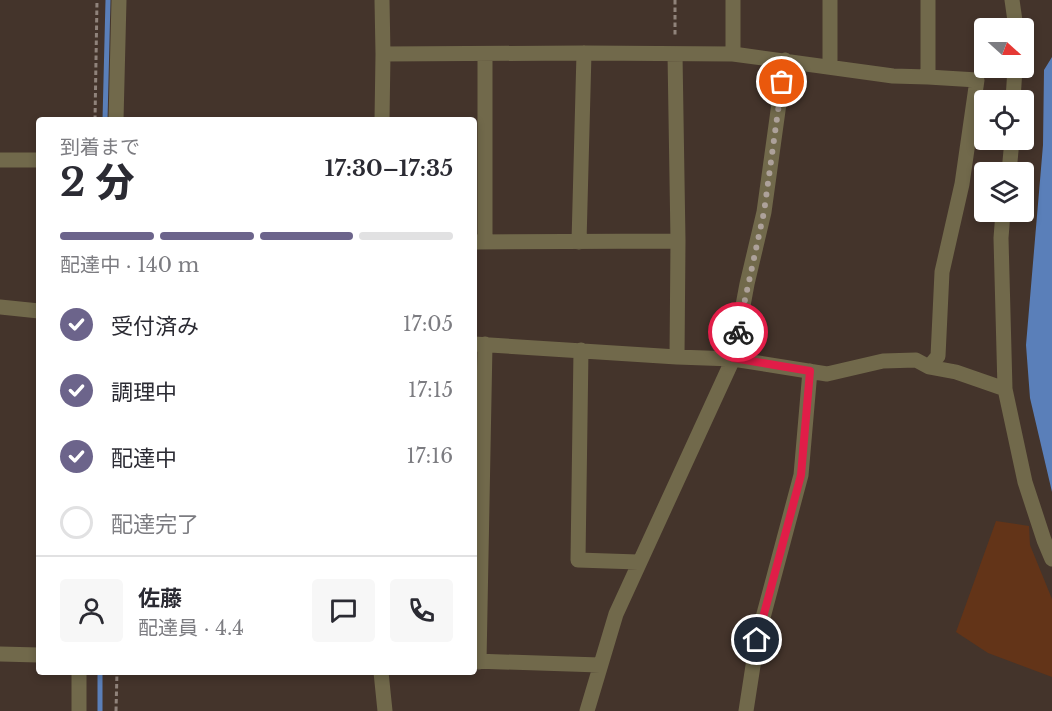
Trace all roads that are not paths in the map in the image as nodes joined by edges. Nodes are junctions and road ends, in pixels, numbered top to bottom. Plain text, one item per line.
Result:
1 (119, 0) edge
2 (382, 0) edge
3 (733, 0) edge
4 (830, 0) edge
5 (928, 0) edge
6 (1012, 0) edge
7 (1015, 18) edge
8 (584, 52) junction
9 (383, 54) junction
10 (675, 54) junction
11 (733, 54) junction
12 (485, 55) junction
13 (785, 60) junction
14 (830, 67) junction
15 (928, 78) junction
16 (116, 117) edge
17 (382, 117) edge
18 (0, 160) edge
19 (36, 160) edge
20 (1002, 222) edge
21 (678, 241) junction
22 (480, 242) edge
23 (579, 242) junction
24 (0, 307) edge
25 (36, 311) edge
26 (480, 344) edge
27 (581, 350) junction
28 (676, 357) junction
29 (733, 358) junction
30 (929, 367) junction
31 (810, 371) junction
32 (1005, 389) junction
33 (1052, 559) edge
34 (638, 562) junction
35 (0, 654) edge
36 (36, 655) edge
37 (477, 662) edge
38 (600, 665) junction
39 (79, 675) edge
40 (381, 675) edge
41 (79, 711) edge
42 (385, 711) edge
43 (587, 711) edge
44 (746, 711) edge

1 - 16 street
2 - 9 street
3 - 11 street
4 - 14 street
5 - 15 street
6 - 7 street
8 - 10 street
8 - 12 street
8 - 23 street
9 - 12 street
9 - 17 street
10 - 11 street
10 - 21 street
11 - 13 street
12 - 22 street
13 - 14 street
13 - 29 street
14 - 15 street
15 - 30 street
18 - 19 street
20 - 32 street
21 - 23 street
21 - 28 street
22 - 23 street
24 - 25 street
26 - 27 street
26 - 37 street
27 - 28 street
27 - 34 street
28 - 29 street
29 - 31 street
29 - 34 street
30 - 31 street
30 - 32 street
31 - 44 street
32 - 33 street
34 - 38 street
35 - 36 street
37 - 38 street
38 - 43 street
39 - 41 street
40 - 42 street

